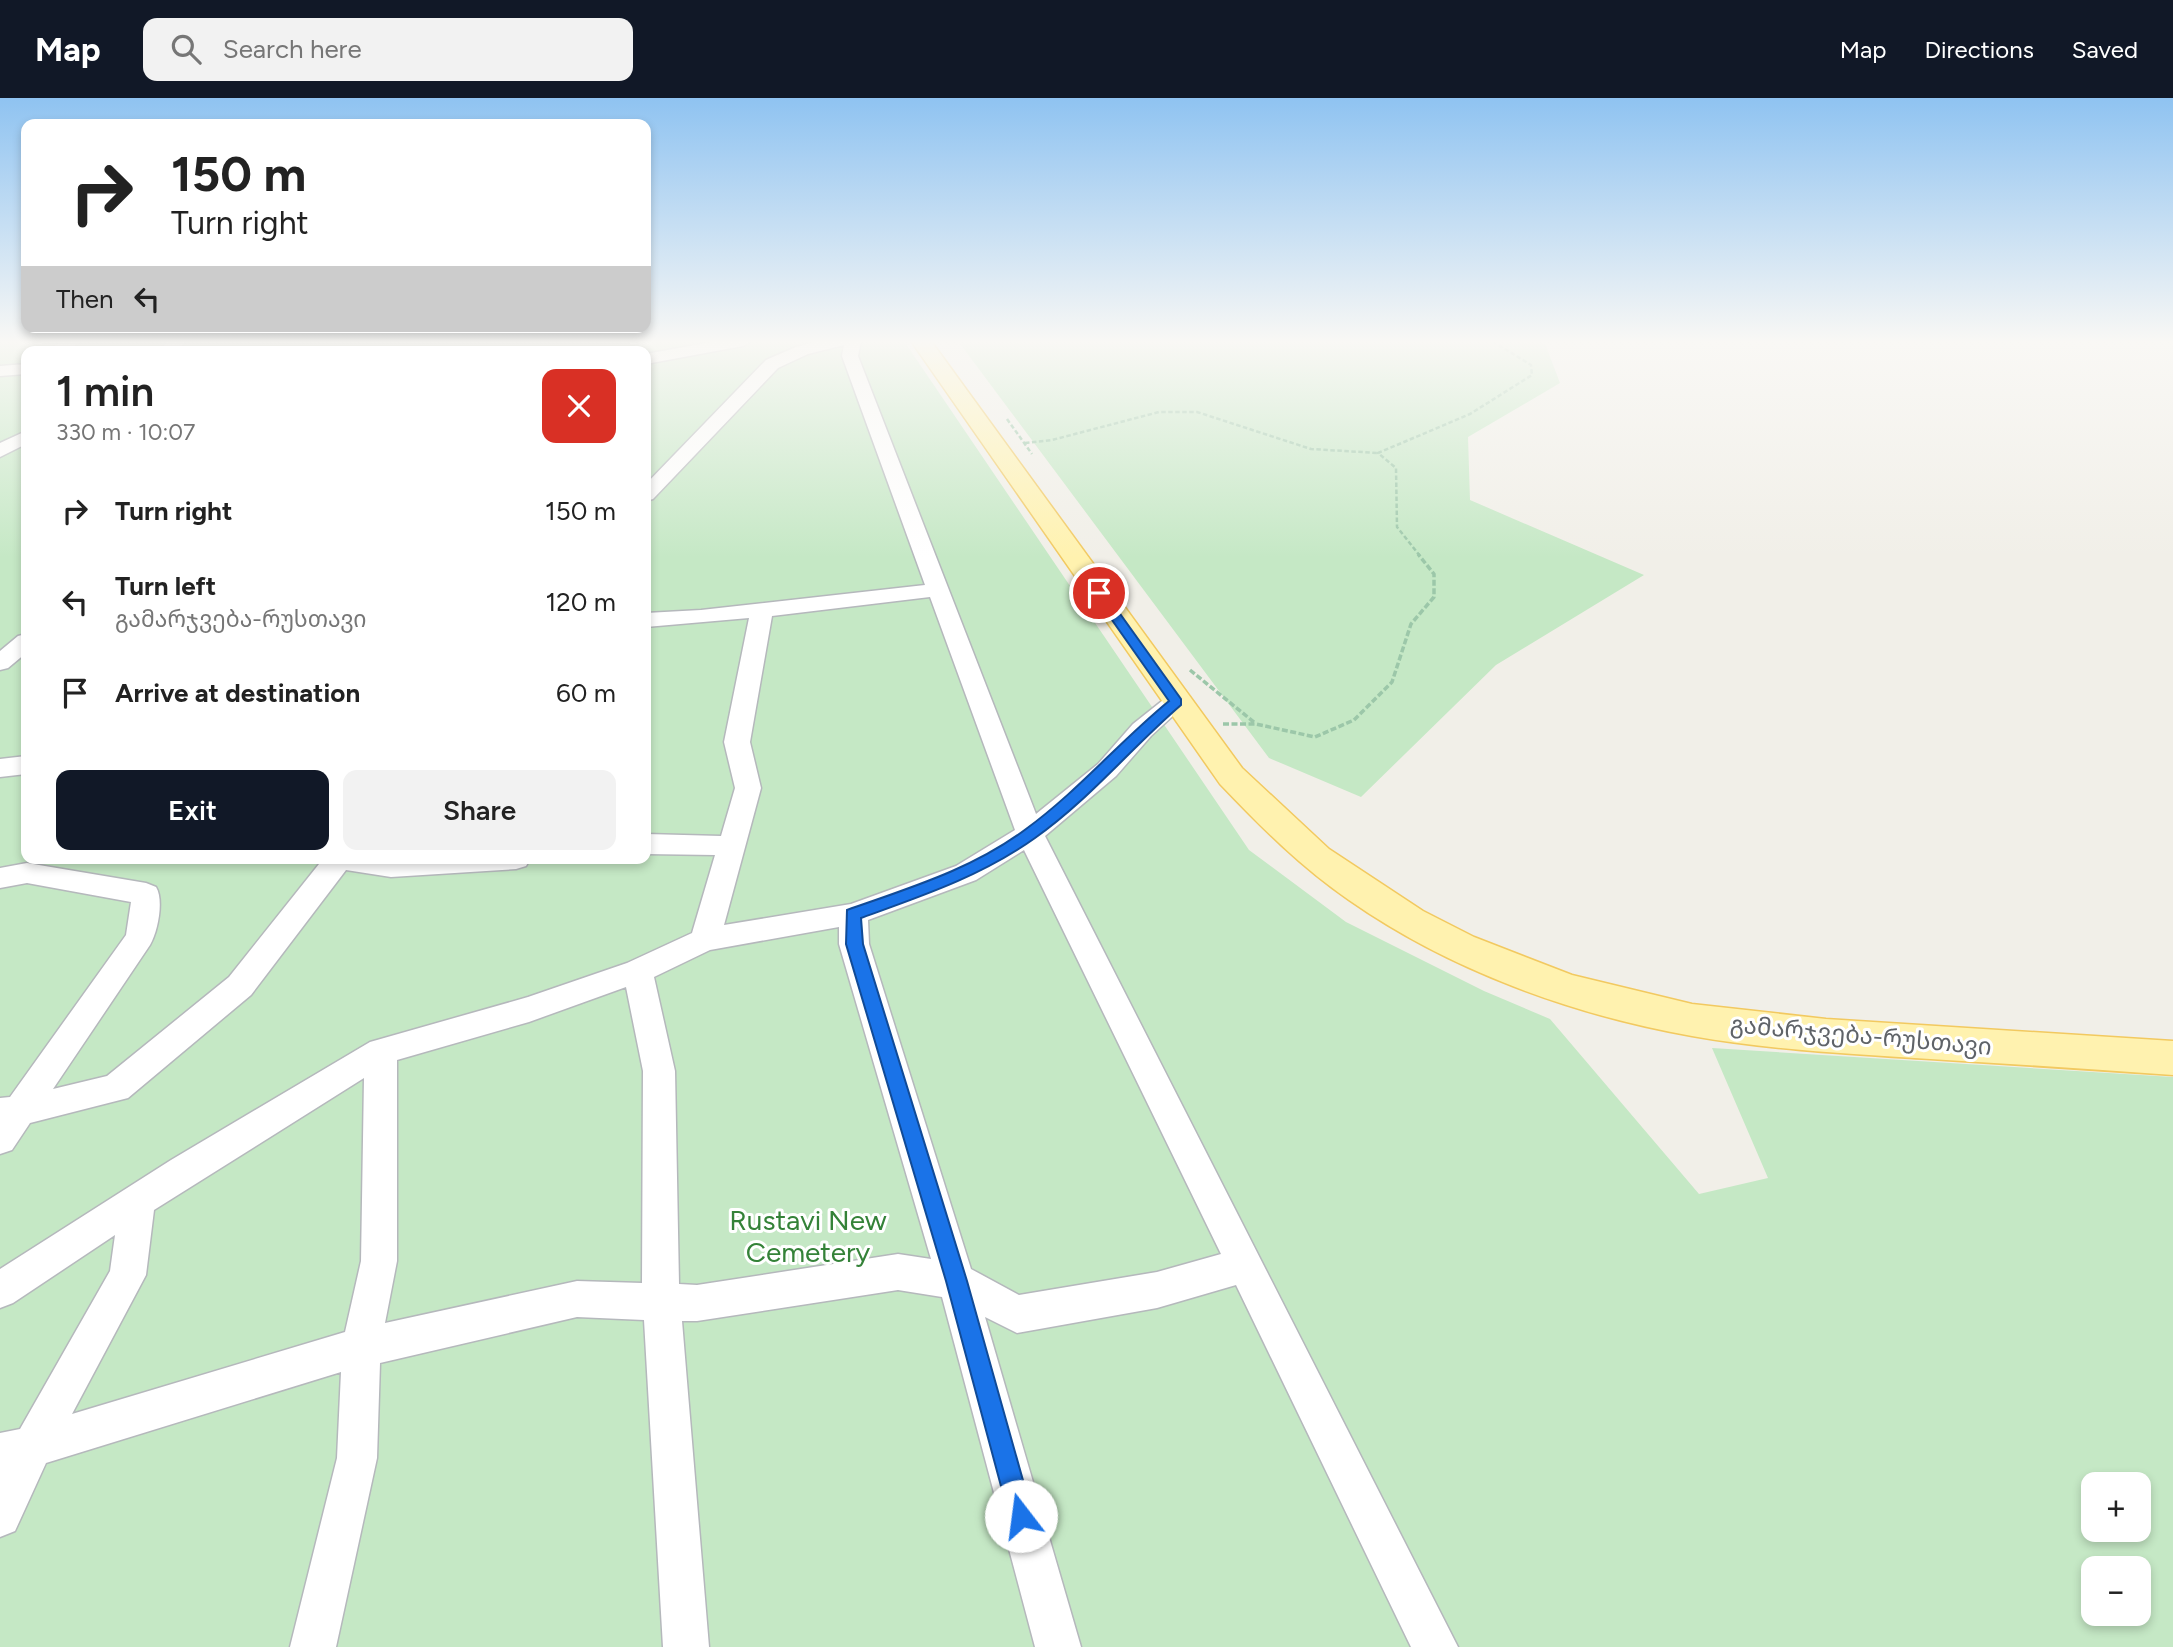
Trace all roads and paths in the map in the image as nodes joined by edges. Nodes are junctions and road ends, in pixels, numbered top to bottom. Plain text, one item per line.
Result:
1 (720, 413) edge
2 (872, 413) edge
3 (983, 413) edge
4 (1154, 413) edge
5 (1200, 413) edge
6 (1471, 413) edge
7 (1003, 414) dead end
8 (21, 439) edge
9 (1011, 445) junction
10 (0, 452) edge
11 (1378, 453) junction
12 (1038, 464) dead end
13 (655, 475) edge
14 (938, 590) junction
15 (762, 611) junction
16 (651, 620) edge
17 (1186, 665) dead end
18 (1183, 713) junction
19 (1256, 724) junction
20 (21, 766) edge
21 (0, 768) edge
22 (1030, 834) junction
23 (651, 844) edge
24 (732, 846) junction
25 (335, 864) edge
26 (372, 864) edge
27 (438, 864) edge
28 (0, 878) edge
29 (853, 914) junction
30 (705, 940) junction
31 (638, 971) junction
32 (381, 1051) junction
33 (2173, 1058) edge
34 (10, 1112) edge
35 (0, 1139) edge
36 (137, 1202) junction
37 (1245, 1265) junction
38 (956, 1281) junction
39 (0, 1290) edge
40 (663, 1302) junction
41 (361, 1348) junction
42 (16, 1450) edge
43 (0, 1516) edge
44 (313, 1647) edge
45 (687, 1647) edge
46 (1058, 1647) edge
47 (1435, 1647) edge

1 - 13 street
2 - 14 street
3 - 9 main road, გამარჯვება-რუსთავი
4 - 9 path
5 - 11 path
6 - 11 path
7 - 9 path
8 - 10 street
9 - 12 path
9 - 18 main road, გამარჯვება-რუსთავი
11 - 19 path
14 - 15 street
14 - 22 street
15 - 16 street
15 - 24 street
17 - 19 path
18 - 19 path
18 - 22 street
18 - 33 main road, გამარჯვება-რუსთავი
20 - 21 street
22 - 29 street
22 - 37 street
23 - 24 street
24 - 30 street
25 - 34 street
26 - 27 street
28 - 34 street
29 - 30 street
29 - 38 street
30 - 31 street
31 - 32 street
31 - 40 street
32 - 36 street
32 - 41 street
34 - 35 street
36 - 39 street
36 - 42 street
37 - 38 street
37 - 47 street
38 - 40 street
38 - 46 street
40 - 41 street
40 - 45 street
41 - 42 street
41 - 44 street
42 - 43 street

